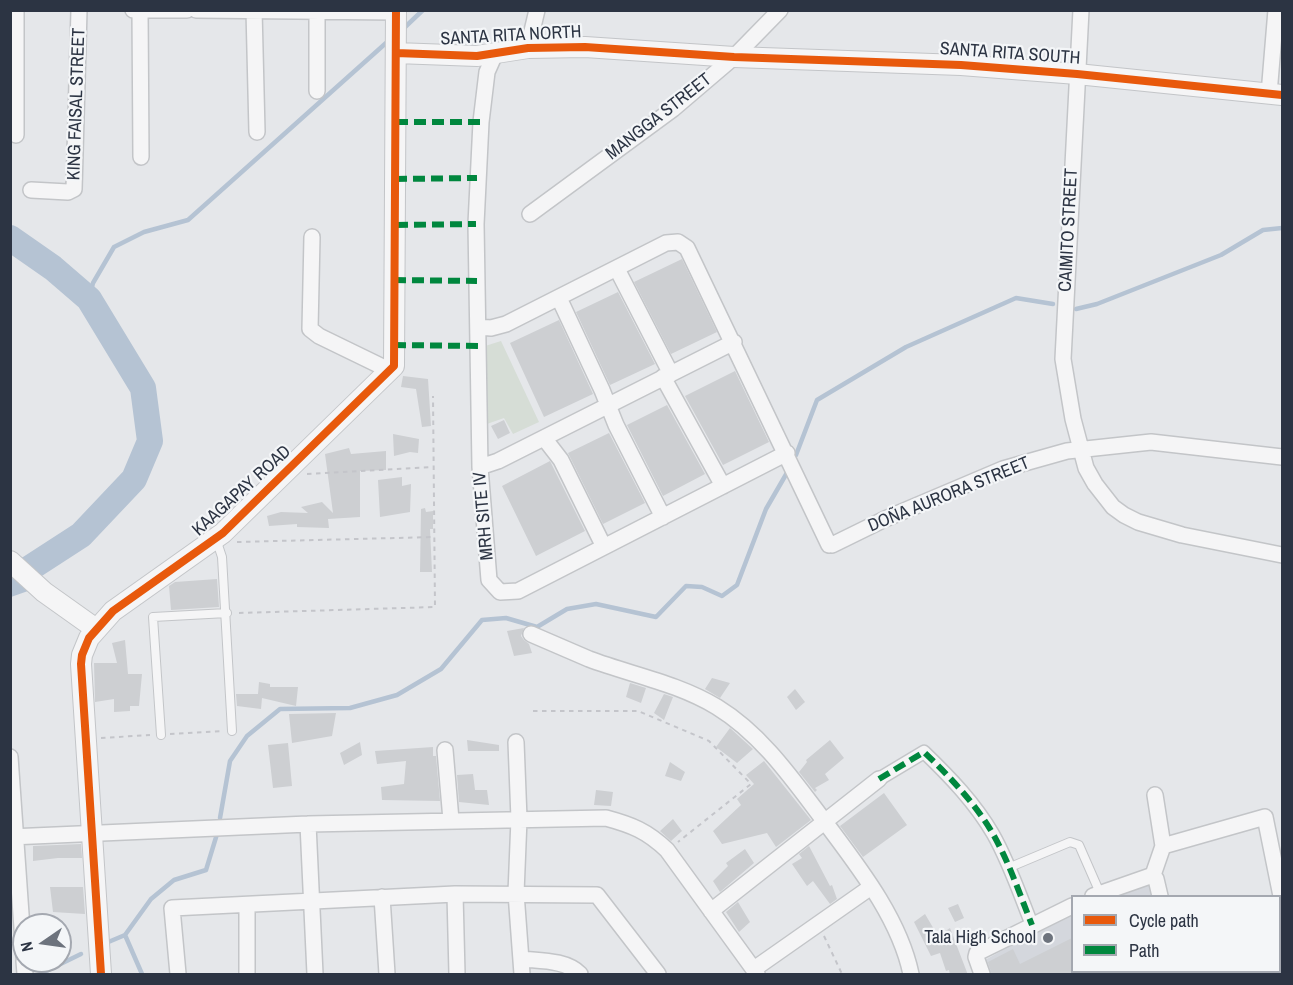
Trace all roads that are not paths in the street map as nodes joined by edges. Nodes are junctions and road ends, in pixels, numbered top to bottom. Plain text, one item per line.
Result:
1 (16, 10) edge
2 (79, 10) edge
3 (133, 10) edge
4 (187, 10) edge
5 (196, 10) edge
6 (537, 10) edge
7 (780, 10) edge
8 (1081, 10) edge
9 (1276, 10) edge
10 (140, 11) edge
11 (254, 11) edge
12 (396, 11) edge
13 (317, 12) edge
14 (528, 48) junction
15 (396, 53) junction
16 (495, 54) junction
17 (734, 57) junction
18 (1077, 74) junction
19 (317, 91) dead end
20 (1276, 94) edge
21 (257, 132) dead end
22 (16, 135) dead end
23 (141, 158) dead end
24 (31, 190) dead end
25 (531, 214) dead end
26 (312, 237) dead end
27 (617, 269) junction
28 (559, 298) junction
29 (478, 327) junction
30 (734, 342) junction
31 (391, 371) junction
32 (667, 375) junction
33 (608, 406) junction
34 (544, 438) junction
35 (1080, 449) junction
36 (787, 453) junction
37 (1282, 457) edge
38 (480, 467) junction
39 (723, 486) junction
40 (663, 517) junction
41 (219, 536) junction
42 (604, 547) junction
43 (1282, 555) edge
44 (10, 561) edge
45 (227, 614) junction
46 (96, 629) junction
47 (531, 634) dead end
48 (232, 731) dead end
49 (161, 735) dead end
50 (516, 742) dead end
51 (445, 750) dead end
52 (11, 759) edge
53 (879, 779) joint
54 (1155, 795) dead end
55 (519, 819) junction
56 (451, 820) junction
57 (824, 821) junction
58 (308, 824) junction
59 (93, 832) junction
60 (14, 837) edge
61 (1163, 846) junction
62 (1008, 868) junction
63 (1153, 874) junction
64 (871, 887) junction
65 (516, 893) junction
66 (455, 894) junction
67 (1097, 895) edge
68 (1160, 895) edge
69 (1281, 895) edge
70 (382, 897) junction
71 (312, 900) junction
72 (247, 905) junction
73 (1071, 906) edge
74 (711, 911) junction
75 (20, 913) edge
76 (1032, 925) junction
77 (522, 967) edge
78 (755, 972) edge
79 (101, 975) edge
80 (178, 975) edge
81 (247, 975) edge
82 (315, 975) edge
83 (387, 975) edge
84 (457, 975) edge
85 (580, 975) edge
86 (658, 975) edge
87 (911, 975) edge
88 (982, 975) edge

1 - 22 street
2 - 24 street, KING FAISAL STREET
3 - 10 street
4 - 10 street
5 - 11 street
6 - 14 street
7 - 17 street, MANGGA STREET
8 - 18 street, CAIMITO STREET
9 - 20 street
10 - 23 street
11 - 13 street
11 - 21 street
12 - 13 street
12 - 15 street
13 - 19 street
14 - 16 street, SANTA RITA NORTH
14 - 17 street, SANTA RITA NORTH
15 - 16 street, SANTA RITA NORTH
15 - 31 street
16 - 29 street, MRH SITE IV
17 - 18 street, SANTA RITA SOUTH
17 - 25 street, MANGGA STREET
18 - 20 street, SANTA RITA SOUTH
18 - 35 street, CAIMITO STREET
26 - 31 street
27 - 28 street
27 - 30 street
27 - 32 street
28 - 29 street
28 - 33 street
29 - 38 street, MRH SITE IV
30 - 32 street
30 - 36 street
31 - 41 street, KAAGAPAY ROAD
32 - 33 street
32 - 39 street
33 - 34 street
33 - 40 street
34 - 38 street
34 - 42 street
35 - 36 street, DOÑA AURORA STREET
35 - 37 street, DOÑA AURORA STREET
35 - 43 street, CAIMITO STREET
36 - 39 street, MRH SITE IV
38 - 42 street, MRH SITE IV
39 - 40 street, MRH SITE IV
40 - 42 street, MRH SITE IV
41 - 45 lane
41 - 46 street, KAAGAPAY ROAD
44 - 46 street
45 - 48 lane
45 - 49 lane
46 - 59 street, KAAGAPAY ROAD
47 - 57 street
50 - 55 street
51 - 56 street
52 - 60 street
53 - 57 street
53 - 62 street
54 - 61 street
55 - 56 street
55 - 65 street
55 - 74 street
56 - 58 street
57 - 64 street
57 - 74 street
58 - 59 street
58 - 71 street
59 - 60 street
59 - 79 street, KAAGAPAY ROAD
60 - 75 street
61 - 63 street
61 - 69 street
62 - 67 lane
62 - 76 street
63 - 67 street
63 - 68 street
64 - 78 street
64 - 87 street
65 - 66 street
65 - 77 street
65 - 86 street
66 - 70 street
66 - 84 street
70 - 71 street
70 - 83 street
71 - 72 street
71 - 82 street
72 - 80 street
72 - 81 street
73 - 76 street
74 - 78 street
76 - 88 street
77 - 85 street

